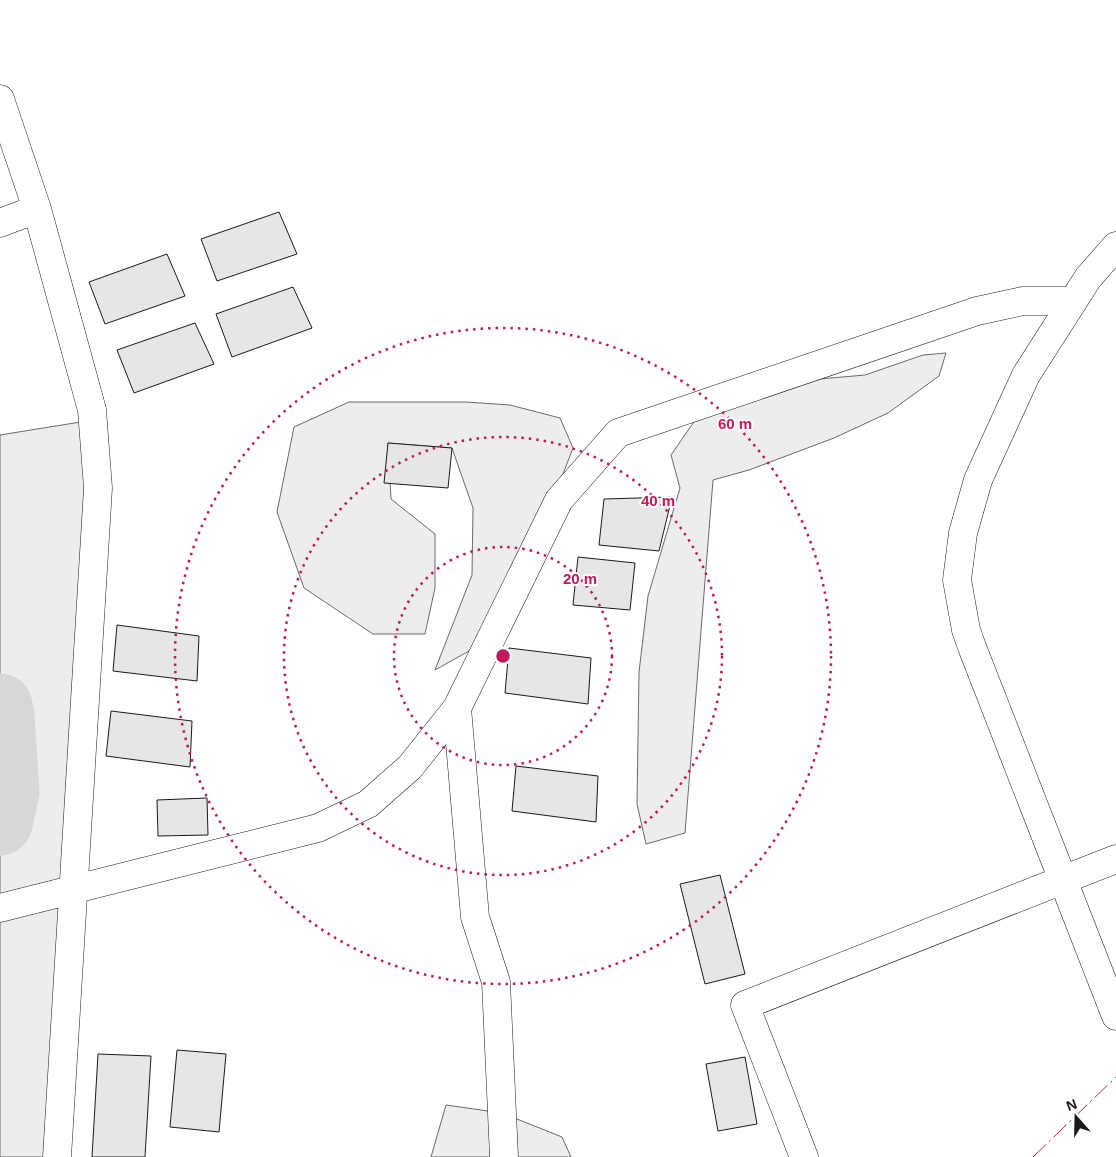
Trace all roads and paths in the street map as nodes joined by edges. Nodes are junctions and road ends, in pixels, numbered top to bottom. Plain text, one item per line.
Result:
1 (0, 99) edge
2 (37, 209) junction
3 (0, 223) edge
4 (1116, 246) edge
5 (1073, 301) junction
6 (457, 708) junction
7 (1116, 859) edge
8 (1062, 880) junction
9 (73, 889) junction
10 (0, 908) edge
11 (1116, 1016) edge
12 (58, 1157) edge
13 (504, 1157) edge
14 (804, 1157) edge

1 - 2 street
2 - 3 street
2 - 9 street
4 - 5 street
5 - 6 street
5 - 8 street
6 - 9 street
6 - 13 street
7 - 8 street
8 - 11 street
8 - 14 street
9 - 10 street
9 - 12 street

